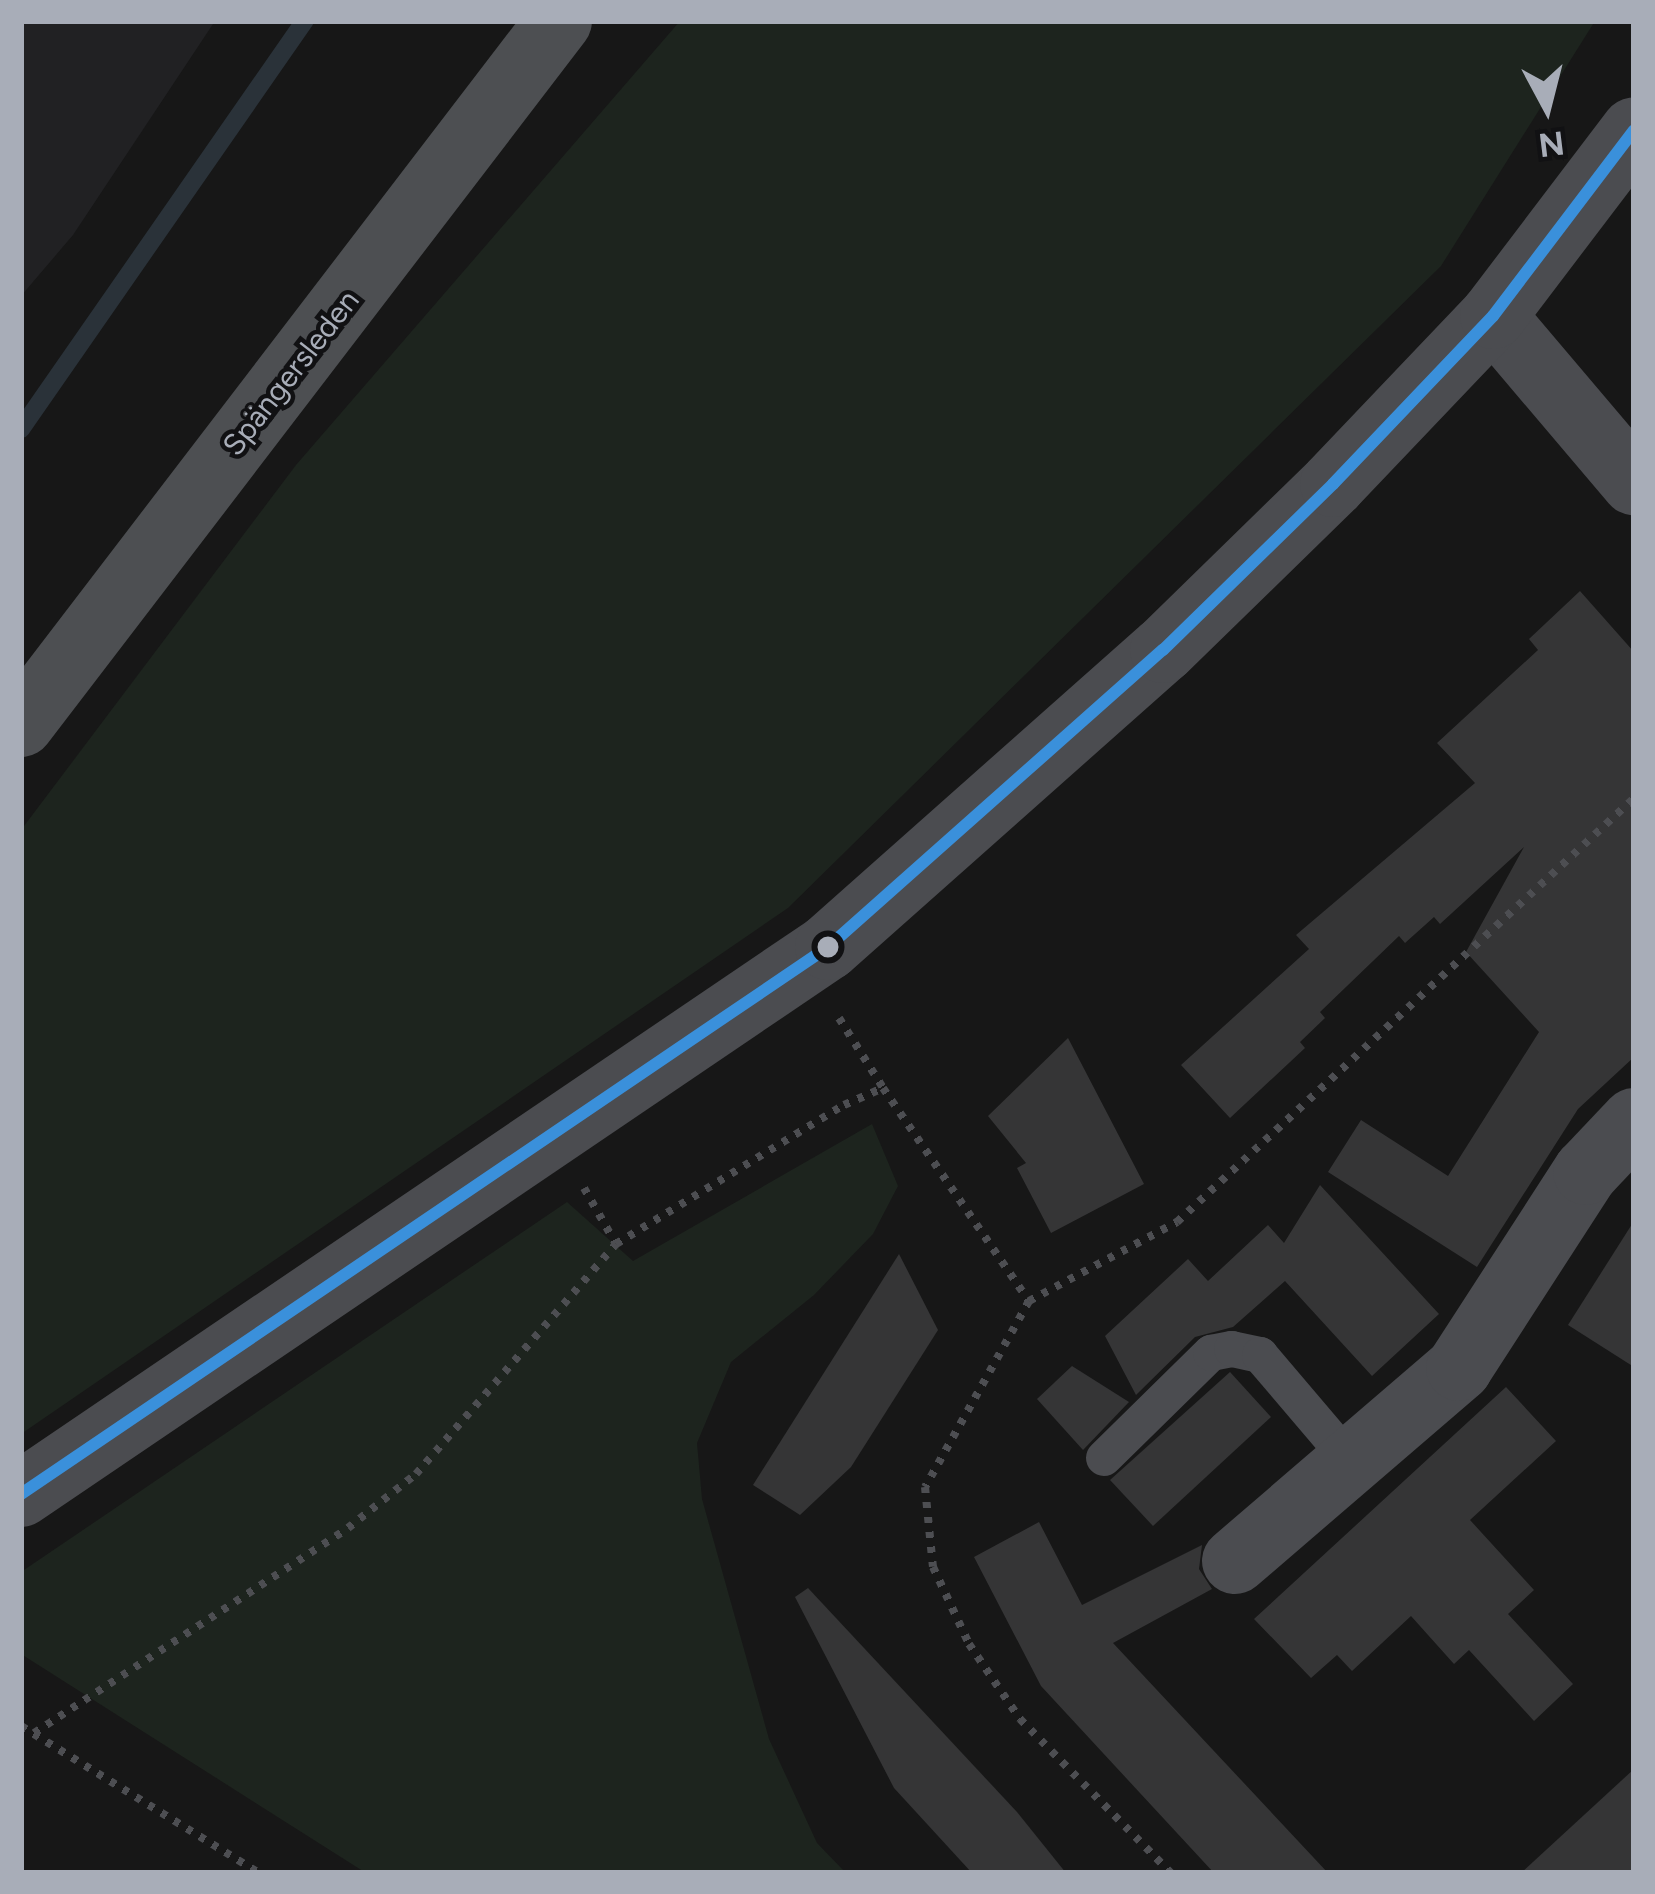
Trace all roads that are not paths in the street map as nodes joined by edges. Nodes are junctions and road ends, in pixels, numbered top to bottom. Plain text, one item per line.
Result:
1 (559, 21) edge
2 (1634, 130) edge
3 (1493, 316) junction
4 (1634, 482) edge
5 (21, 724) edge
6 (1634, 1121) edge
7 (1104, 1458) dead end
8 (1351, 1462) junction
9 (21, 1494) edge
10 (1235, 1561) dead end

1 - 5 main road, Spängersleden
2 - 3 street
3 - 4 street
3 - 9 street
6 - 8 street
7 - 8 lane
8 - 10 street

